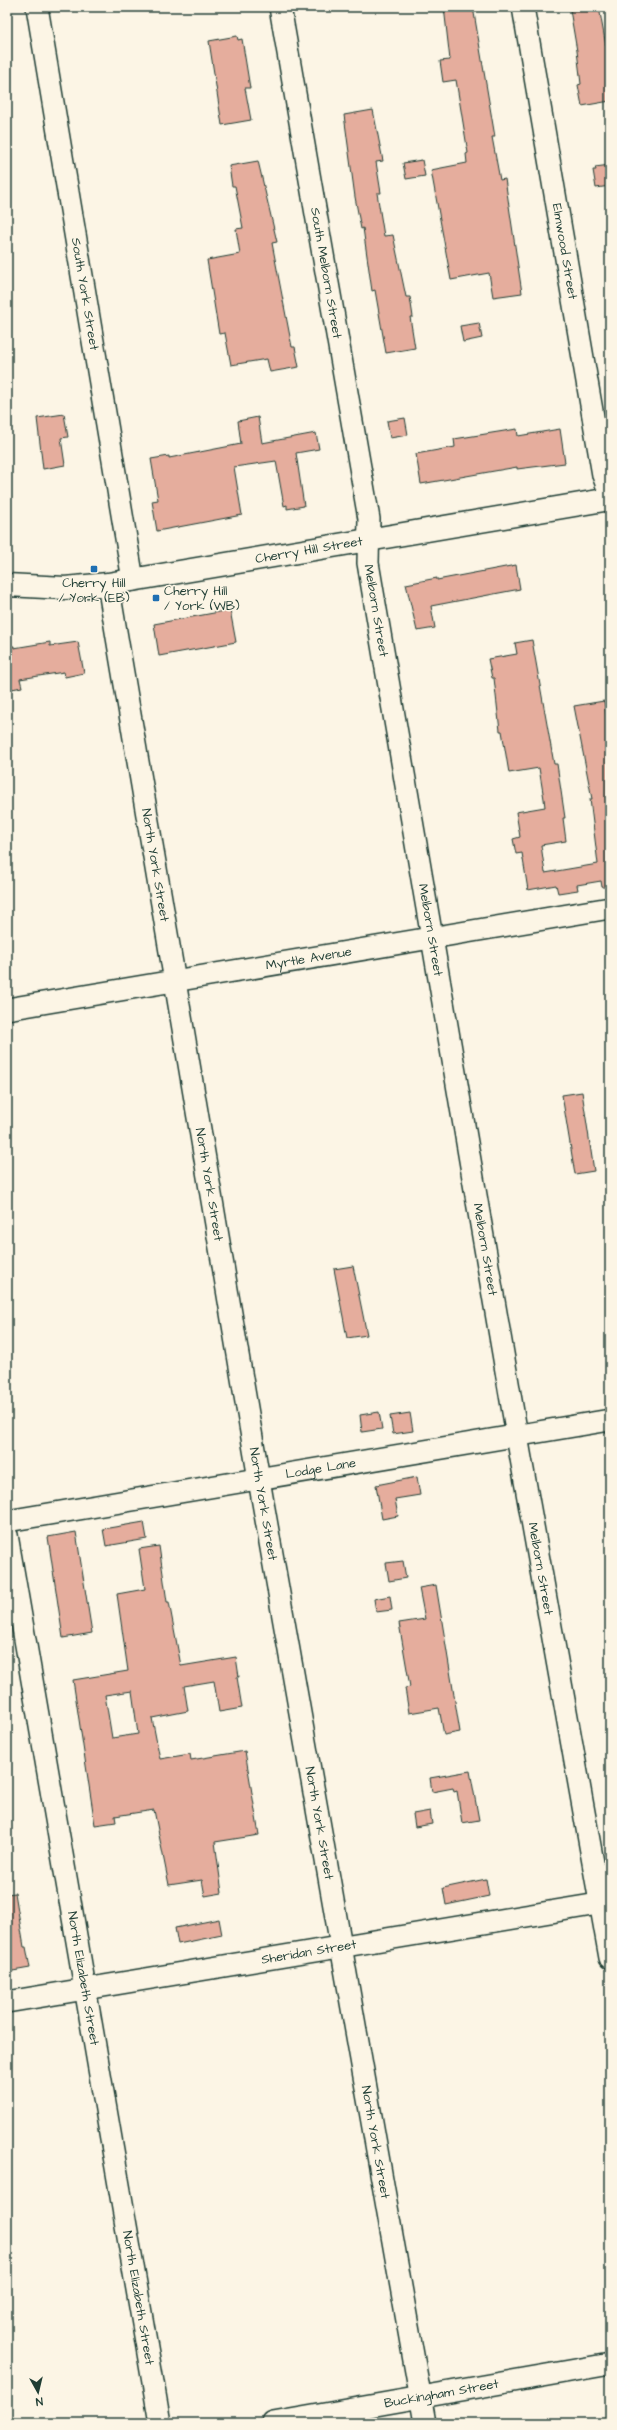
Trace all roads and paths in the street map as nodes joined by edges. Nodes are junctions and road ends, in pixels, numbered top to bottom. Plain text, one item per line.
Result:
1 (37, 7) edge
2 (280, 7) edge
3 (523, 7) edge
4 (610, 494) edge
5 (610, 499) edge
6 (370, 540) junction
7 (133, 580) junction
8 (108, 584) junction
9 (7, 585) edge
10 (610, 908) edge
11 (433, 938) junction
12 (177, 981) junction
13 (7, 1009) edge
14 (610, 1420) edge
15 (518, 1436) junction
16 (260, 1479) junction
17 (7, 1521) edge
18 (7, 1535) edge
19 (605, 1903) edge
20 (342, 1946) junction
21 (610, 1958) edge
22 (84, 1989) junction
23 (7, 2002) edge
24 (610, 2364) edge
25 (421, 2397) junction
26 (160, 2423) edge
27 (273, 2423) edge
28 (425, 2423) edge

1 - 7 street, South York Street
2 - 6 street, South Melborn Street
3 - 4 street, Elmwood Street
5 - 6 street, Cherry Hill Street
6 - 7 street, Cherry Hill Street
6 - 11 street, Melborn Street
7 - 8 street, Cherry Hill Street
8 - 9 street, Cherry Hill Street
8 - 12 street, North York Street
10 - 11 street, Myrtle Avenue
11 - 12 street, Myrtle Avenue
11 - 15 street, Melborn Street
12 - 13 street, Myrtle Avenue
12 - 16 street, North York Street
14 - 15 street, Lodge Lane
15 - 16 street, Lodge Lane
15 - 19 street, Melborn Street
16 - 17 street, Lodge Lane
16 - 20 street, North York Street
18 - 22 street, North Elizabeth Street
19 - 20 street, Sheridan Street
19 - 21 street, Melborn Street
20 - 22 street, Sheridan Street
20 - 25 street, North York Street
22 - 23 street, Sheridan Street
22 - 26 street, North Elizabeth Street
24 - 25 street, Buckingham Street
25 - 27 street, Buckingham Street
25 - 28 street, North York Street

